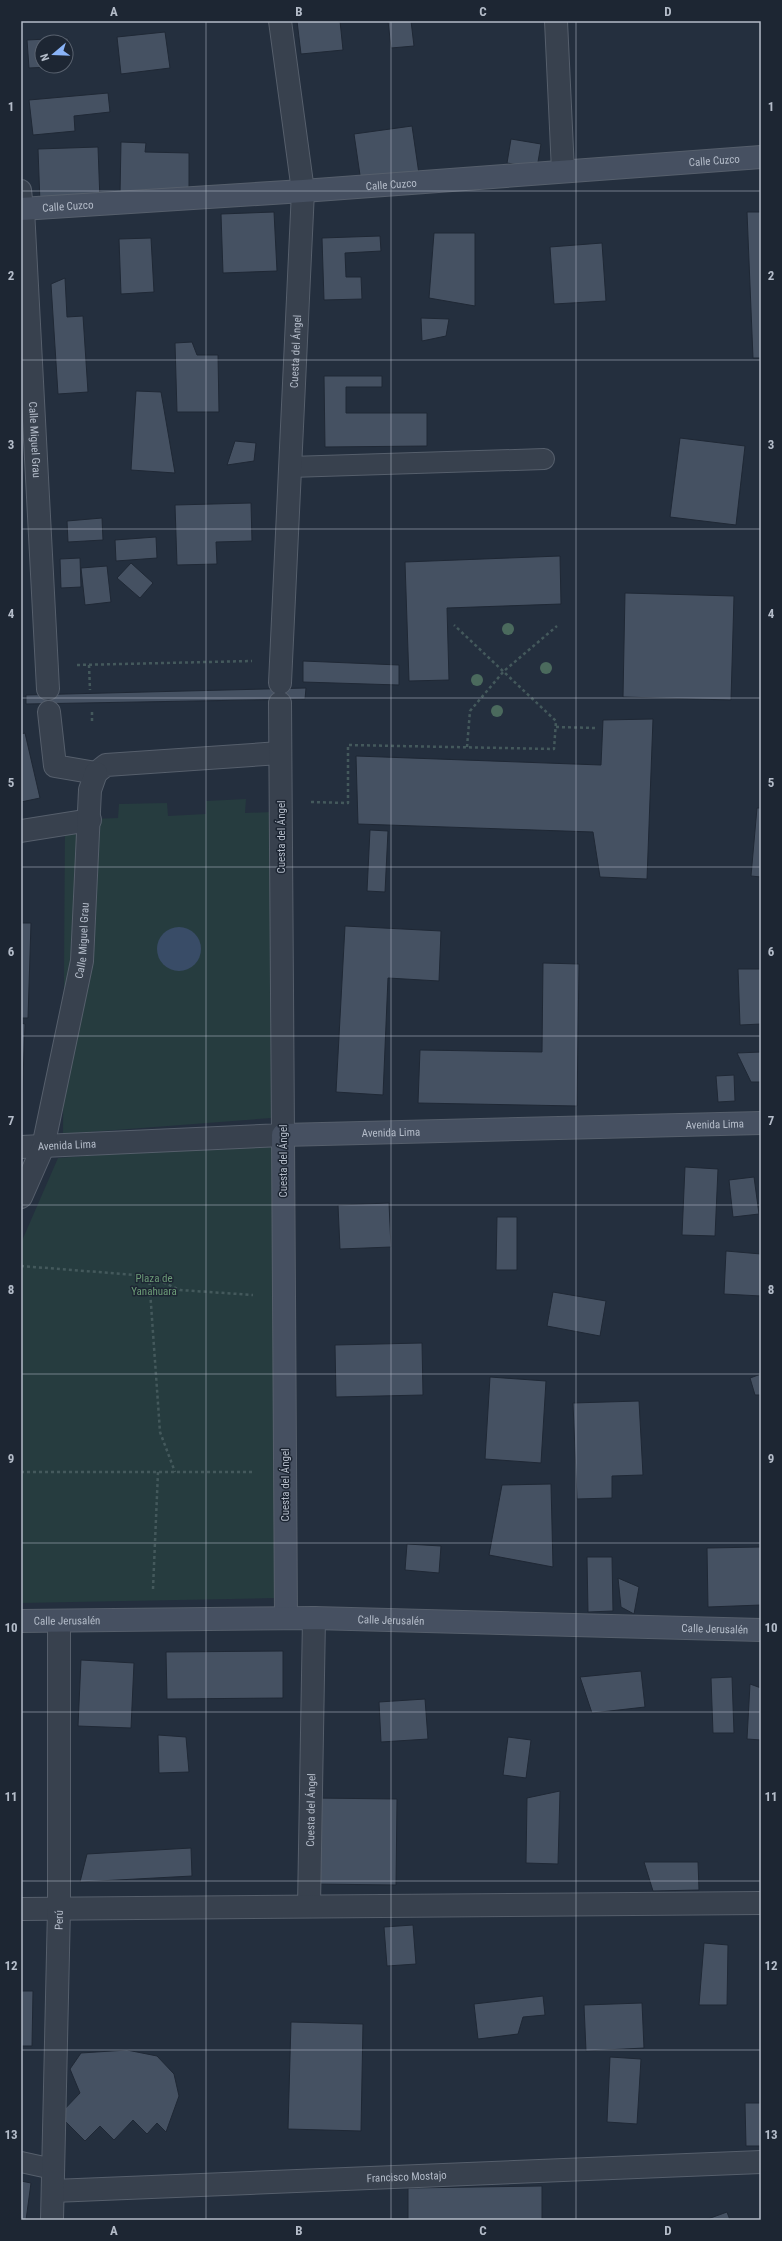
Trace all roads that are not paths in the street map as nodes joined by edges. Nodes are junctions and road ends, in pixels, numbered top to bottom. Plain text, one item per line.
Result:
1 (280, 21) edge
2 (556, 21) edge
3 (761, 157) edge
4 (563, 171) junction
5 (303, 191) junction
6 (22, 202) edge
7 (544, 459) dead end
8 (290, 467) junction
9 (48, 689) dead end
10 (49, 712) dead end
11 (280, 753) junction
12 (96, 773) junction
13 (90, 820) junction
14 (21, 831) edge
15 (761, 1123) edge
16 (283, 1135) junction
17 (21, 1147) edge
18 (43, 1147) junction
19 (21, 1197) edge
20 (286, 1618) junction
21 (314, 1618) junction
22 (21, 1621) edge
23 (59, 1621) junction
24 (761, 1630) edge
25 (761, 1903) edge
26 (309, 1906) junction
27 (59, 1908) junction
28 (21, 1909) edge
29 (21, 2162) edge
30 (761, 2162) edge
31 (53, 2169) junction
32 (53, 2191) junction
33 (52, 2220) edge

1 - 5 street, Cuesta del Ángel
2 - 4 street
3 - 4 street, Calle Cuzco
4 - 5 street, Calle Cuzco
5 - 6 street, Calle Cuzco
5 - 8 street, Cuesta del Ángel
6 - 9 street, Calle Miguel Grau
7 - 8 lane
8 - 11 street, Cuesta del Ángel
10 - 12 street
11 - 12 street
11 - 16 street, Cuesta del Ángel
12 - 13 street, Calle Miguel Grau
13 - 14 street
13 - 18 street, Calle Miguel Grau
15 - 16 street, Avenida Lima
16 - 18 street, Avenida Lima
16 - 20 street, Cuesta del Ángel
17 - 18 street, Avenida Lima
18 - 19 street, Calle Miguel Grau
20 - 21 street, Calle Jerusalén
20 - 23 street, Calle Jerusalén
21 - 24 street, Calle Jerusalén
21 - 26 street, Cuesta del Ángel
22 - 23 street, Calle Jerusalén
23 - 27 street, Perú
25 - 26 street
26 - 27 street
27 - 28 street
27 - 31 street, Perú
29 - 31 lane
30 - 32 street, Francisco Mostajo
31 - 32 street, Perú
32 - 33 street, Perú

